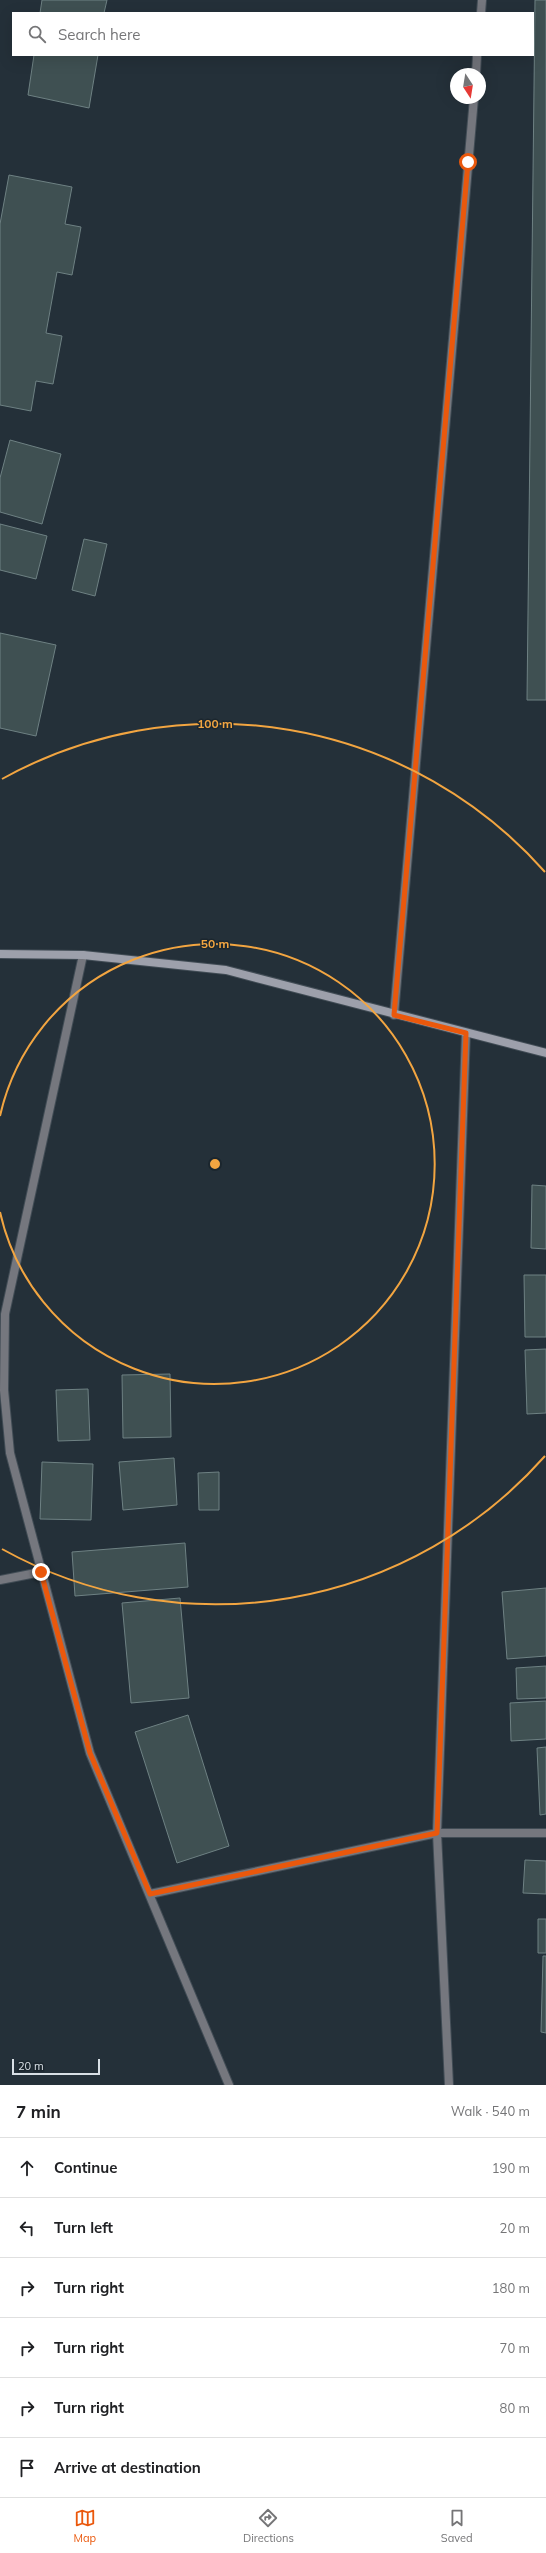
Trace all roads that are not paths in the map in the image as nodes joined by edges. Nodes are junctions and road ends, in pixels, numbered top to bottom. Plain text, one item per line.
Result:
1 (482, 0) edge
2 (481, 12) edge
3 (477, 56) edge
4 (476, 68) edge
5 (473, 104) edge
6 (0, 954) edge
7 (83, 955) junction
8 (394, 1015) junction
9 (466, 1033) junction
10 (546, 1053) edge
11 (41, 1572) junction
12 (0, 1580) edge
13 (437, 1833) junction
14 (546, 1833) edge
15 (150, 1894) junction
16 (229, 2085) edge
17 (449, 2085) edge

1 - 2 street
3 - 4 street
5 - 8 street
6 - 7 street
7 - 8 street
7 - 11 street
8 - 9 street
9 - 10 street
9 - 13 street
11 - 12 street
11 - 15 street
13 - 14 street
13 - 15 street
13 - 17 street
15 - 16 street

